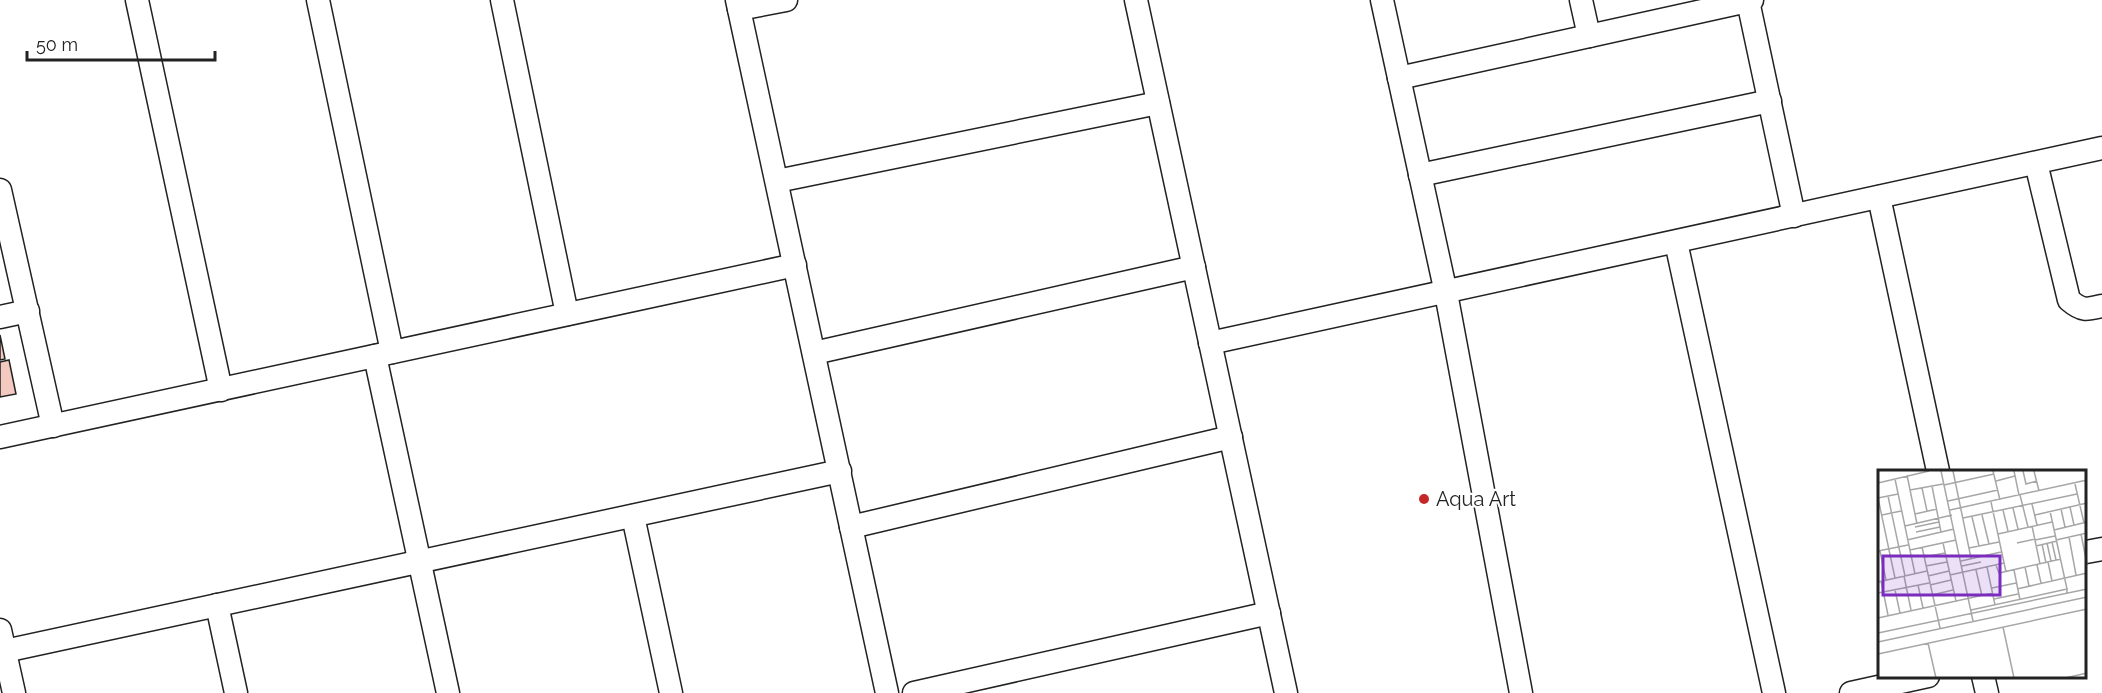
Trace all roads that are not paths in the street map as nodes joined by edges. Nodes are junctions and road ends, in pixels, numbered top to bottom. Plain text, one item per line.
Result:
1 (137, 0) edge
2 (318, 0) edge
3 (502, 0) edge
4 (786, 0) edge
5 (1139, 0) edge
6 (1382, 0) edge
7 (1581, 0) edge
8 (1750, 0) edge
9 (738, 5) edge
10 (1589, 36) junction
11 (1399, 78) junction
12 (1770, 101) junction
13 (1158, 103) junction
14 (2102, 148) edge
15 (2037, 162) junction
16 (1420, 175) junction
17 (777, 181) junction
18 (0, 190) edge
19 (1879, 197) junction
20 (1794, 216) junction
21 (4, 225) edge
22 (1676, 242) junction
23 (795, 265) junction
24 (1194, 267) junction
25 (1446, 293) junction
26 (2102, 306) edge
27 (28, 311) junction
28 (567, 314) junction
29 (0, 317) edge
30 (1210, 344) junction
31 (814, 353) junction
32 (384, 354) junction
33 (220, 390) junction
34 (54, 426) junction
35 (0, 437) edge
36 (1231, 437) junction
37 (1938, 470) edge
38 (840, 471) junction
39 (633, 516) junction
40 (851, 526) junction
41 (2102, 549) edge
42 (2087, 552) edge
43 (420, 562) junction
44 (217, 605) junction
45 (1269, 613) junction
46 (1, 644) edge
47 (1919, 678) edge
48 (1983, 678) edge
49 (14, 693) edge
50 (236, 693) edge
51 (448, 693) edge
52 (671, 693) edge
53 (887, 693) edge
54 (914, 693) edge
55 (1286, 693) edge
56 (1521, 693) edge
57 (1774, 693) edge
58 (1851, 693) edge
59 (1987, 693) edge

1 - 33 street
2 - 32 street
3 - 28 street
4 - 9 street
5 - 13 street
6 - 11 street
7 - 10 street
8 - 10 street
8 - 12 street
9 - 17 street
10 - 11 street
11 - 16 street
12 - 16 street
12 - 20 street
13 - 17 street
13 - 24 street
14 - 15 street
15 - 19 street
15 - 26 street
16 - 25 street
17 - 23 street
18 - 21 street
19 - 20 street
19 - 37 street
20 - 22 street
21 - 27 street
22 - 25 street
22 - 57 street
23 - 28 street
23 - 31 street
24 - 30 street
24 - 31 street
25 - 30 street
25 - 56 street
27 - 29 street
27 - 34 street
28 - 32 street
30 - 36 street
31 - 38 street
32 - 33 street
32 - 43 street
33 - 34 street
34 - 35 street
36 - 40 street
36 - 45 street
38 - 39 street
38 - 40 street
39 - 43 street
39 - 52 street
40 - 53 street
41 - 42 street
43 - 44 street
43 - 51 street
44 - 46 street
44 - 50 street
45 - 54 street
45 - 55 street
46 - 49 street
47 - 58 street
48 - 59 street

